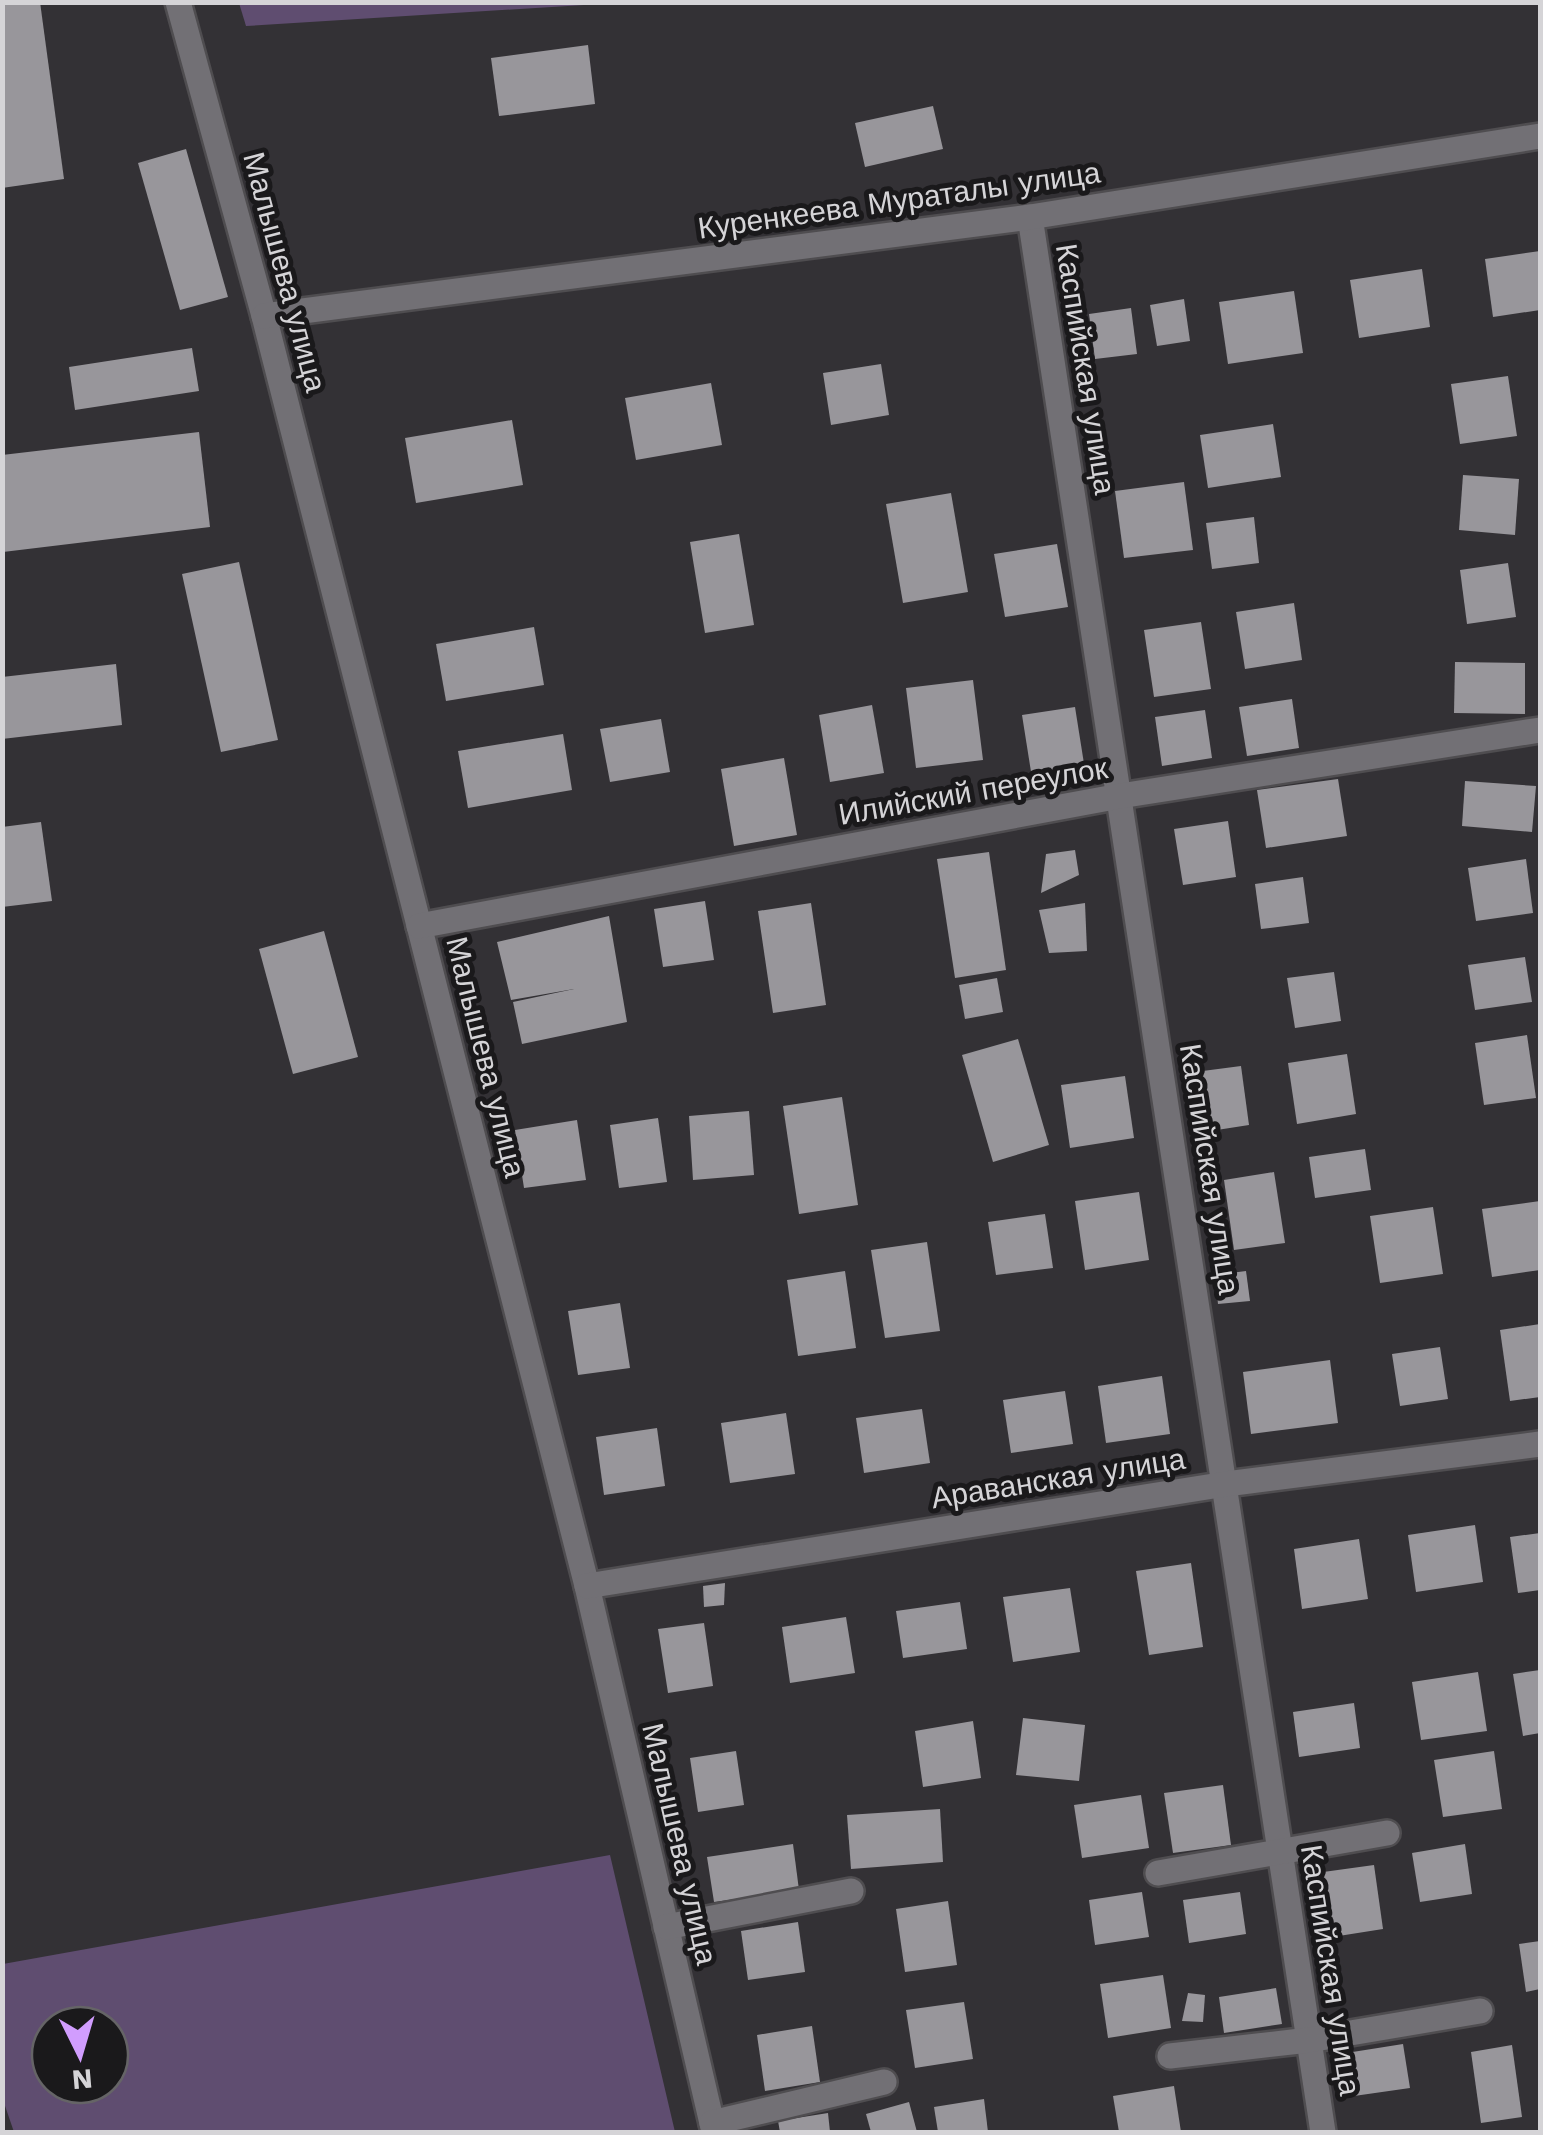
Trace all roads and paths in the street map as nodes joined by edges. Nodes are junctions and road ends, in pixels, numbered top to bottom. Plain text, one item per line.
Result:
1 (178, 2) edge
2 (1540, 136) edge
3 (1030, 217) junction
4 (264, 316) junction
5 (1540, 730) edge
6 (1120, 796) junction
7 (419, 926) junction
8 (1540, 1444) edge
9 (1226, 1484) junction
10 (587, 1586) junction
11 (1387, 1833) dead end
12 (1281, 1852) junction
13 (1158, 1873) dead end
14 (851, 1891) dead end
15 (666, 1927) junction
16 (1480, 2011) dead end
17 (1309, 2040) junction
18 (1170, 2056) dead end
19 (884, 2082) dead end
20 (713, 2128) edge
21 (1323, 2132) edge

1 - 4 street, Малышева улица
2 - 3 street, Куренкеева Мураталы улица
3 - 4 street, Куренкеева Мураталы улица
3 - 6 street, Каспийская улица
4 - 7 street, Малышева улица
5 - 6 street, Илийский переулок
6 - 7 street, Илийский переулок
6 - 9 street, Каспийская улица
7 - 10 street, Малышева улица
8 - 9 street, Араванская улица
9 - 10 street, Араванская улица
9 - 12 street, Каспийская улица
10 - 15 street, Малышева улица
11 - 12 street
12 - 13 street
12 - 17 street, Каспийская улица
14 - 15 street
15 - 20 street, Малышева улица
16 - 17 street
17 - 18 street
17 - 21 street, Каспийская улица
19 - 20 street

